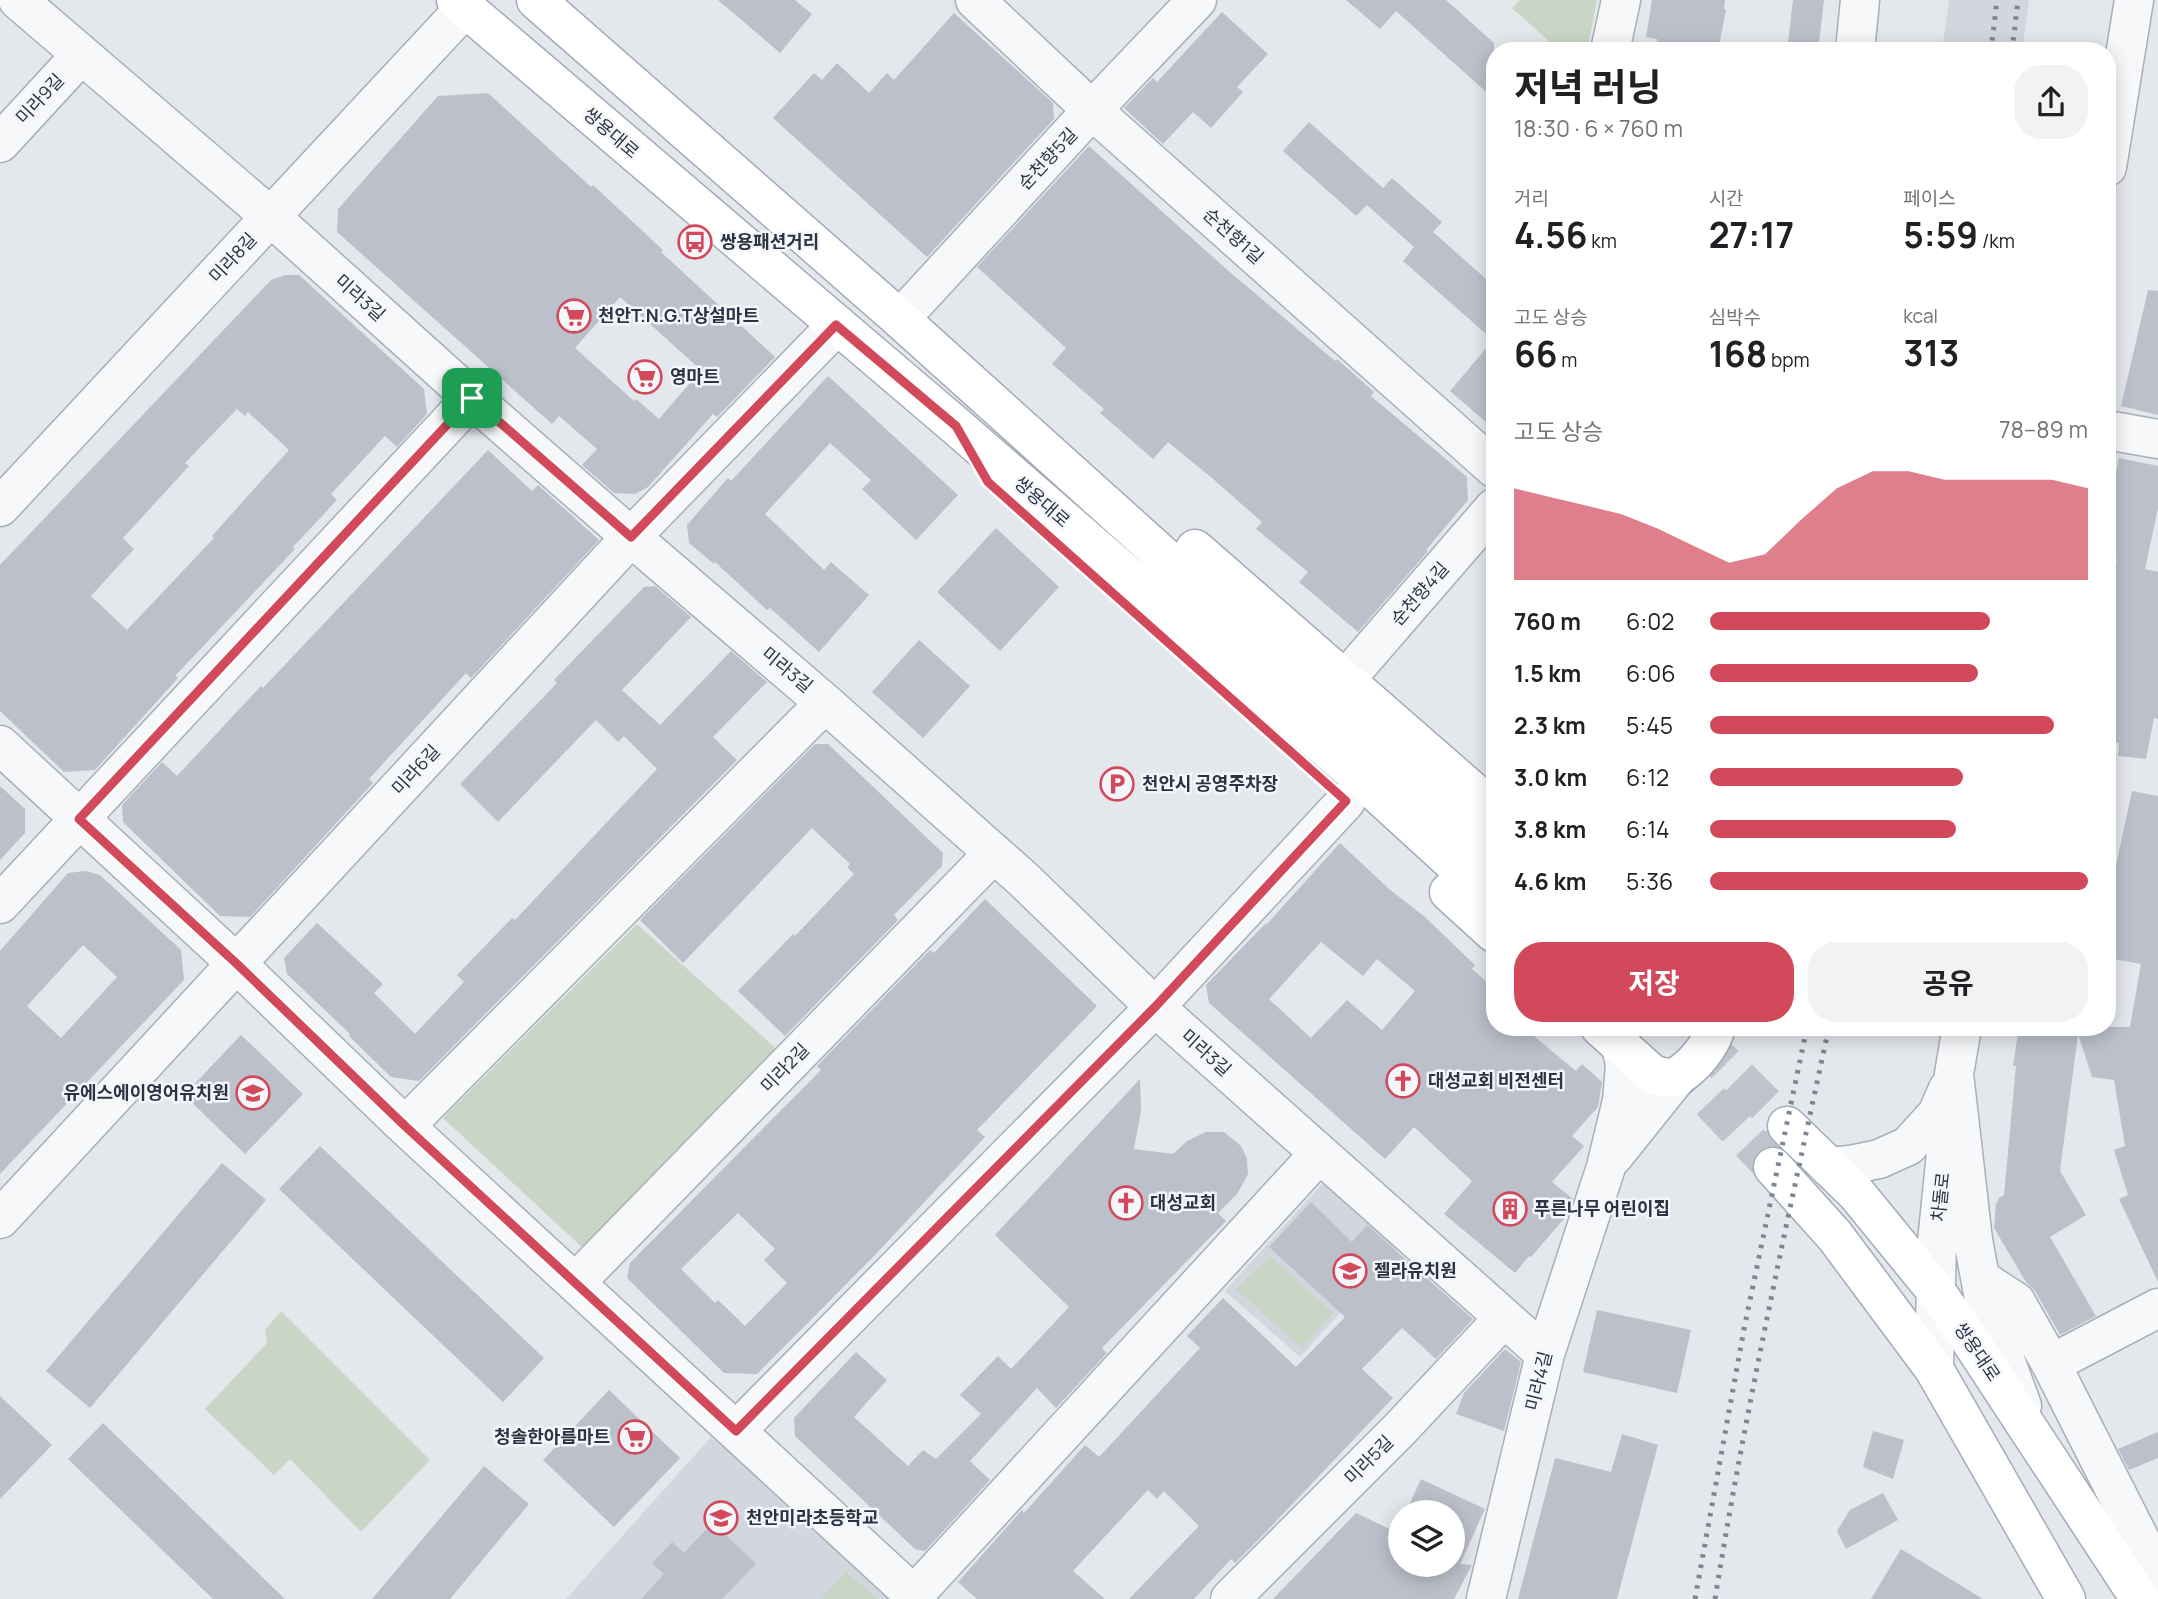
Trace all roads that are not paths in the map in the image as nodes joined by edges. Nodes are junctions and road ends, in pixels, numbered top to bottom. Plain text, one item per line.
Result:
1 (18, 0) edge
2 (536, 0) edge
3 (975, 0) edge
4 (1197, 0) edge
5 (1621, 0) edge
6 (1860, 0) edge
7 (2134, 0) edge
8 (463, 3) edge
9 (1612, 42) edge
10 (1856, 42) edge
11 (81, 55) junction
12 (1092, 110) junction
13 (2116, 111) edge
14 (0, 143) edge
15 (271, 218) junction
16 (900, 319) junction
17 (836, 325) junction
18 (472, 398) junction
19 (956, 426) junction
20 (2116, 432) edge
21 (1033, 438) junction
22 (2158, 439) edge
23 (1486, 461) edge
24 (0, 507) edge
25 (1486, 517) edge
26 (631, 537) junction
27 (1345, 680) junction
28 (825, 703) junction
29 (0, 745) edge
30 (1346, 801) junction
31 (1486, 803) edge
32 (79, 819) junction
33 (1486, 847) edge
34 (994, 853) junction
35 (1486, 893) edge
36 (0, 904) edge
37 (1486, 926) edge
38 (237, 964) junction
39 (1155, 1007) junction
40 (1620, 1036) edge
41 (1621, 1036) edge
42 (1960, 1036) edge
43 (1690, 1046) edge
44 (1954, 1074) junction
45 (405, 1126) junction
46 (1787, 1126) tunnel mouth
47 (1319, 1154) junction
48 (1606, 1167) junction
49 (1773, 1167) tunnel mouth
50 (1829, 1167) junction
51 (0, 1219) edge
52 (1981, 1279) junction
53 (575, 1283) junction
54 (1936, 1291) junction
55 (2158, 1308) edge
56 (1504, 1318) junction
57 (1545, 1354) junction
58 (2051, 1364) junction
59 (1934, 1368) junction
60 (736, 1431) junction
61 (2032, 1434) junction
62 (2043, 1561) junction
63 (2158, 1575) edge
64 (916, 1597) edge
65 (1230, 1599) edge
66 (1486, 1599) edge
67 (2048, 1599) edge
68 (2066, 1599) edge
69 (2140, 1599) edge

1 - 11 street, 미라3길
2 - 16 main road
3 - 12 street, 순천향1길
4 - 12 street, 순천향5길
5 - 9 street
6 - 10 street
7 - 13 street
8 - 15 street, 미라8길
8 - 17 main road, 쌍용대로
11 - 14 street, 미라9길
11 - 15 street, 미라3길
12 - 16 street, 순천향5길
12 - 23 street, 순천향1길
15 - 18 street, 미라3길
15 - 24 street, 미라8길
16 - 21 main road
17 - 19 main road, 쌍용대로
17 - 26 street, 미라6길
18 - 26 street, 미라3길
18 - 32 street
19 - 30 main road
19 - 35 main road, 쌍용대로
20 - 22 street
21 - 27 main road
21 - 33 main road
25 - 27 street, 순천향4길
26 - 28 street, 미라3길
26 - 38 street, 미라6길
27 - 31 main road
28 - 34 street, 미라3길
28 - 45 street
29 - 32 street
30 - 37 main road
30 - 39 street
32 - 36 street
32 - 38 street
34 - 39 street, 미라3길
34 - 53 street, 미라2길
38 - 45 street
38 - 51 street, 미라6길
39 - 47 street, 미라3길
39 - 60 street
40 - 48 street, 미라4길
41 - 43 main road
42 - 44 street, 차돌로
43 - 48 street
44 - 50 street
44 - 52 street
44 - 54 street, 차돌로
45 - 53 street
46 - 50 main road, 쌍용대로
47 - 56 street, 미라3길
47 - 64 street
48 - 57 street, 미라4길
49 - 59 main road
50 - 54 main road, 쌍용대로
52 - 58 street
52 - 61 street
53 - 60 street
54 - 59 street, 차돌로
54 - 61 main road, 쌍용대로
55 - 58 street
56 - 57 street, 미라3길
56 - 65 street, 미라5길
57 - 66 street, 미라4길
58 - 63 street
59 - 62 main road
60 - 64 street
61 - 69 main road, 쌍용대로
62 - 67 main road
62 - 68 main road

